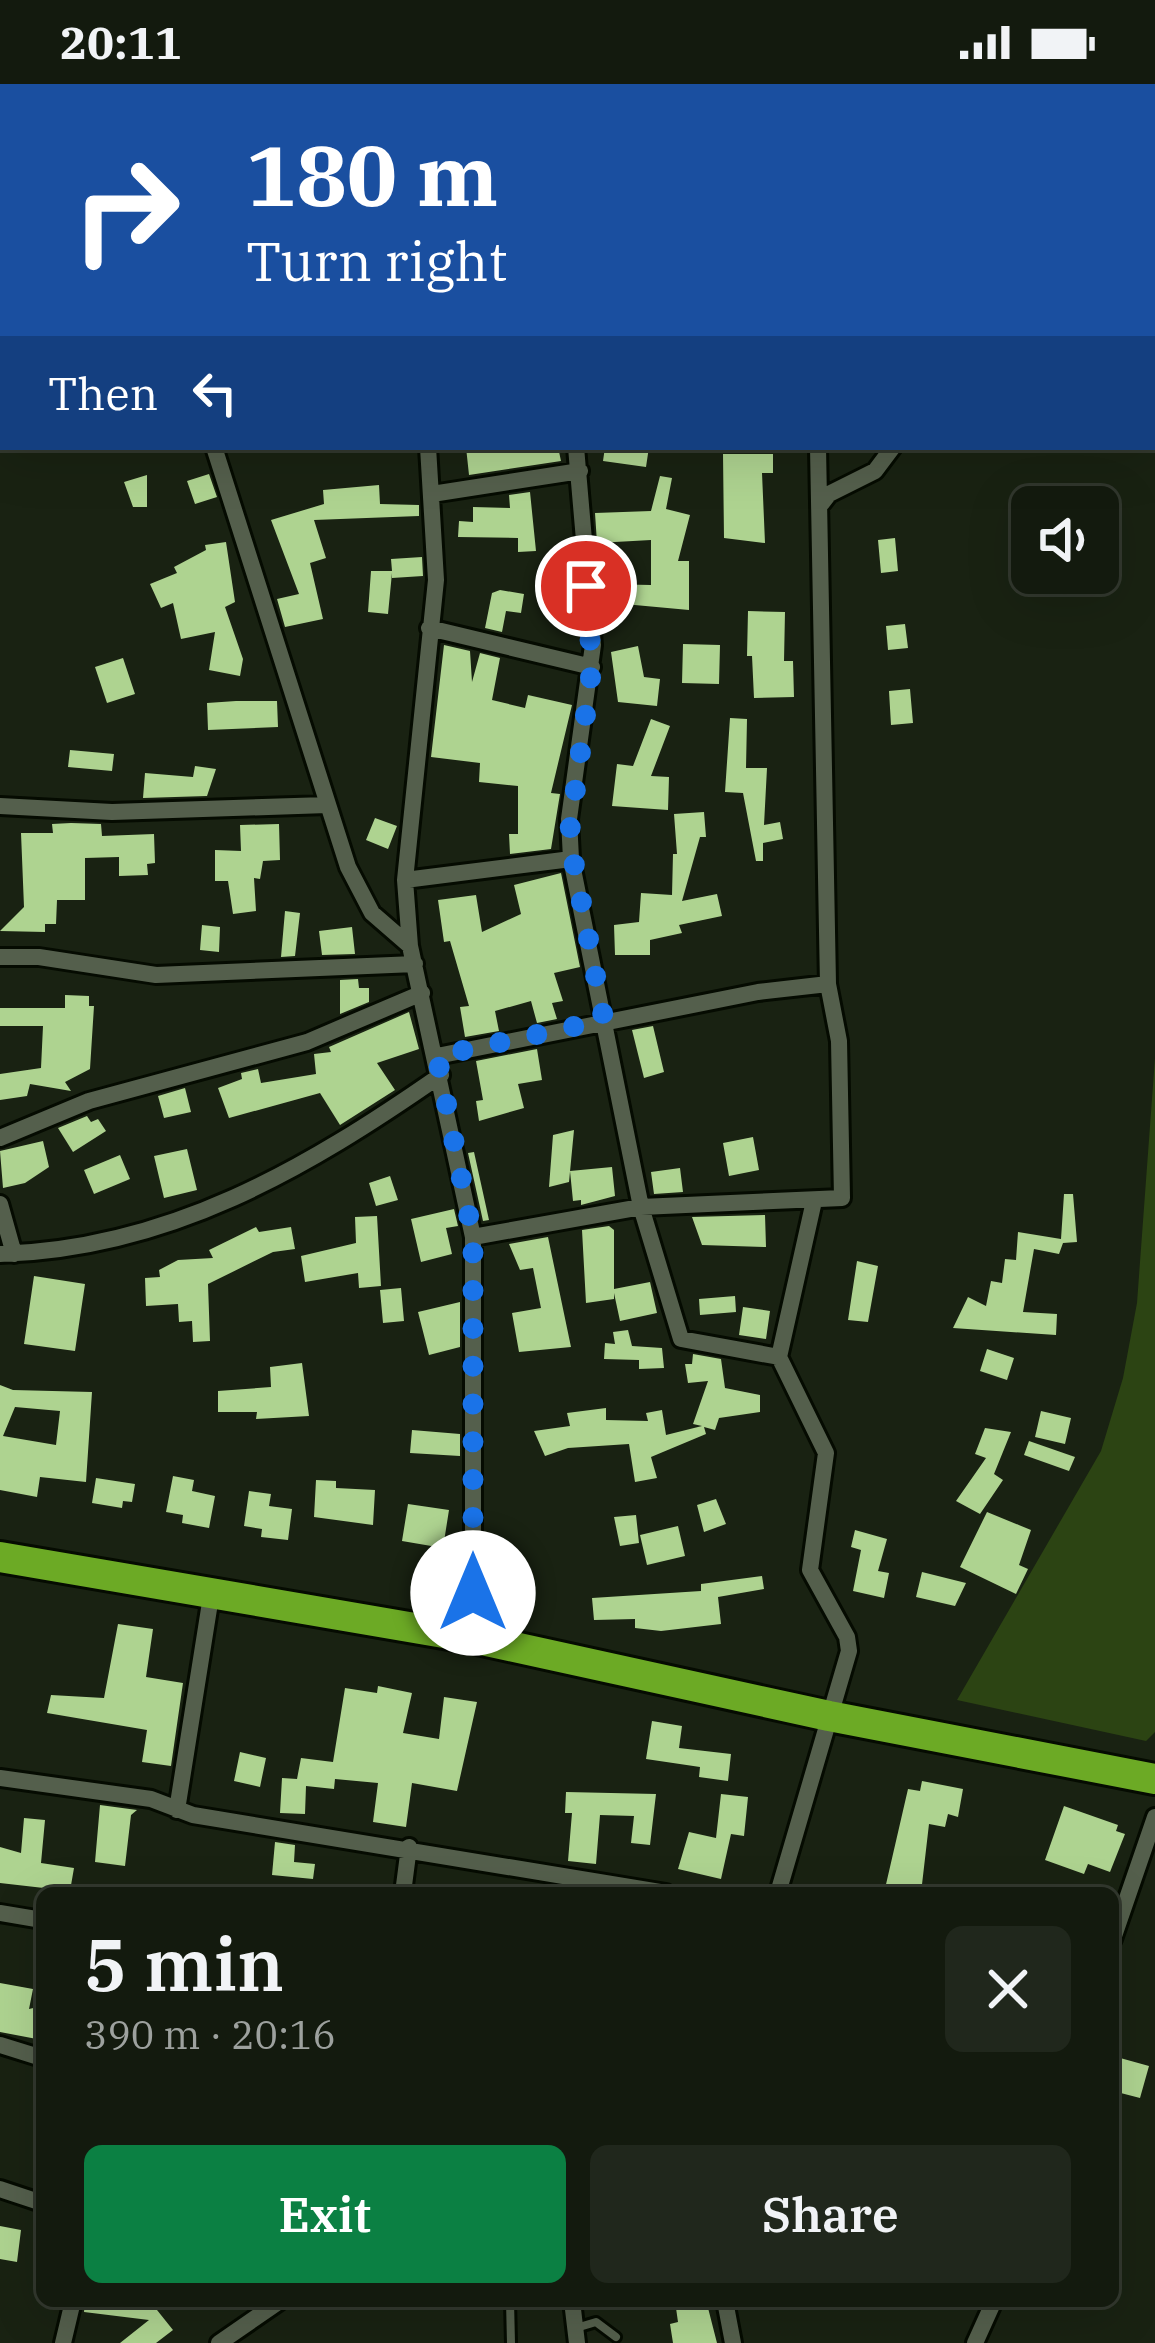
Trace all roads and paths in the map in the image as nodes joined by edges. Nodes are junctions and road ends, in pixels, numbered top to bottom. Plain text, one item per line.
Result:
1 (215, 450) edge
2 (428, 450) edge
3 (576, 450) edge
4 (818, 450) edge
5 (891, 450) edge
6 (580, 471) junction
7 (432, 494) junction
8 (822, 503) junction
9 (429, 628) junction
10 (592, 667) junction
11 (327, 805) junction
12 (0, 806) edge
13 (571, 859) junction
14 (405, 880) junction
15 (413, 955) junction
16 (0, 957) edge
17 (828, 984) junction
18 (422, 993) junction
19 (604, 1020) junction
20 (439, 1065) junction
21 (0, 1138) edge
22 (814, 1201) junction
23 (0, 1204) edge
24 (641, 1207) junction
25 (473, 1237) junction
26 (7, 1254) edge
27 (779, 1357) junction
28 (1, 1562) edge
29 (212, 1590) junction
30 (473, 1638) junction
31 (829, 1716) junction
32 (0, 1778) edge
33 (1155, 1779) edge
34 (177, 1810) junction
35 (1155, 1817) edge
36 (409, 1847) junction
37 (404, 1887) edge
38 (632, 1887) edge
39 (779, 1887) edge
40 (0, 1913) edge
41 (36, 1919) edge
42 (1119, 1922) edge
43 (0, 2044) edge
44 (36, 2056) edge
45 (0, 2189) edge
46 (36, 2201) edge
47 (72, 2307) edge
48 (271, 2307) edge
49 (510, 2307) edge
50 (726, 2307) edge
51 (991, 2307) edge
52 (576, 2336) edge
53 (616, 2337) dead end
54 (63, 2343) edge
55 (219, 2343) edge
56 (511, 2343) edge
57 (733, 2343) edge
58 (975, 2343) edge

1 - 11 street
2 - 7 street
3 - 6 street
4 - 8 street
5 - 8 street
6 - 7 street
6 - 10 street
7 - 9 street
8 - 17 street
9 - 10 street
9 - 14 street
10 - 13 street
11 - 12 street
11 - 15 street
13 - 14 street
13 - 19 street
14 - 15 street
15 - 16 street
15 - 18 street
17 - 19 street
17 - 22 street
18 - 20 street
18 - 21 street
19 - 20 street
19 - 24 street
20 - 25 street
20 - 26 street
22 - 24 street
22 - 27 street
23 - 26 street
24 - 25 street
24 - 27 street
25 - 30 street
27 - 31 street
28 - 29 highway
29 - 30 highway
29 - 34 street
30 - 31 highway
31 - 33 highway
31 - 39 street
32 - 34 street
34 - 36 street
35 - 42 street
36 - 37 street
36 - 38 street
40 - 41 street
43 - 44 street
45 - 46 street
47 - 54 street
48 - 55 street
49 - 56 lane
50 - 57 street
51 - 58 street
52 - 53 lane

